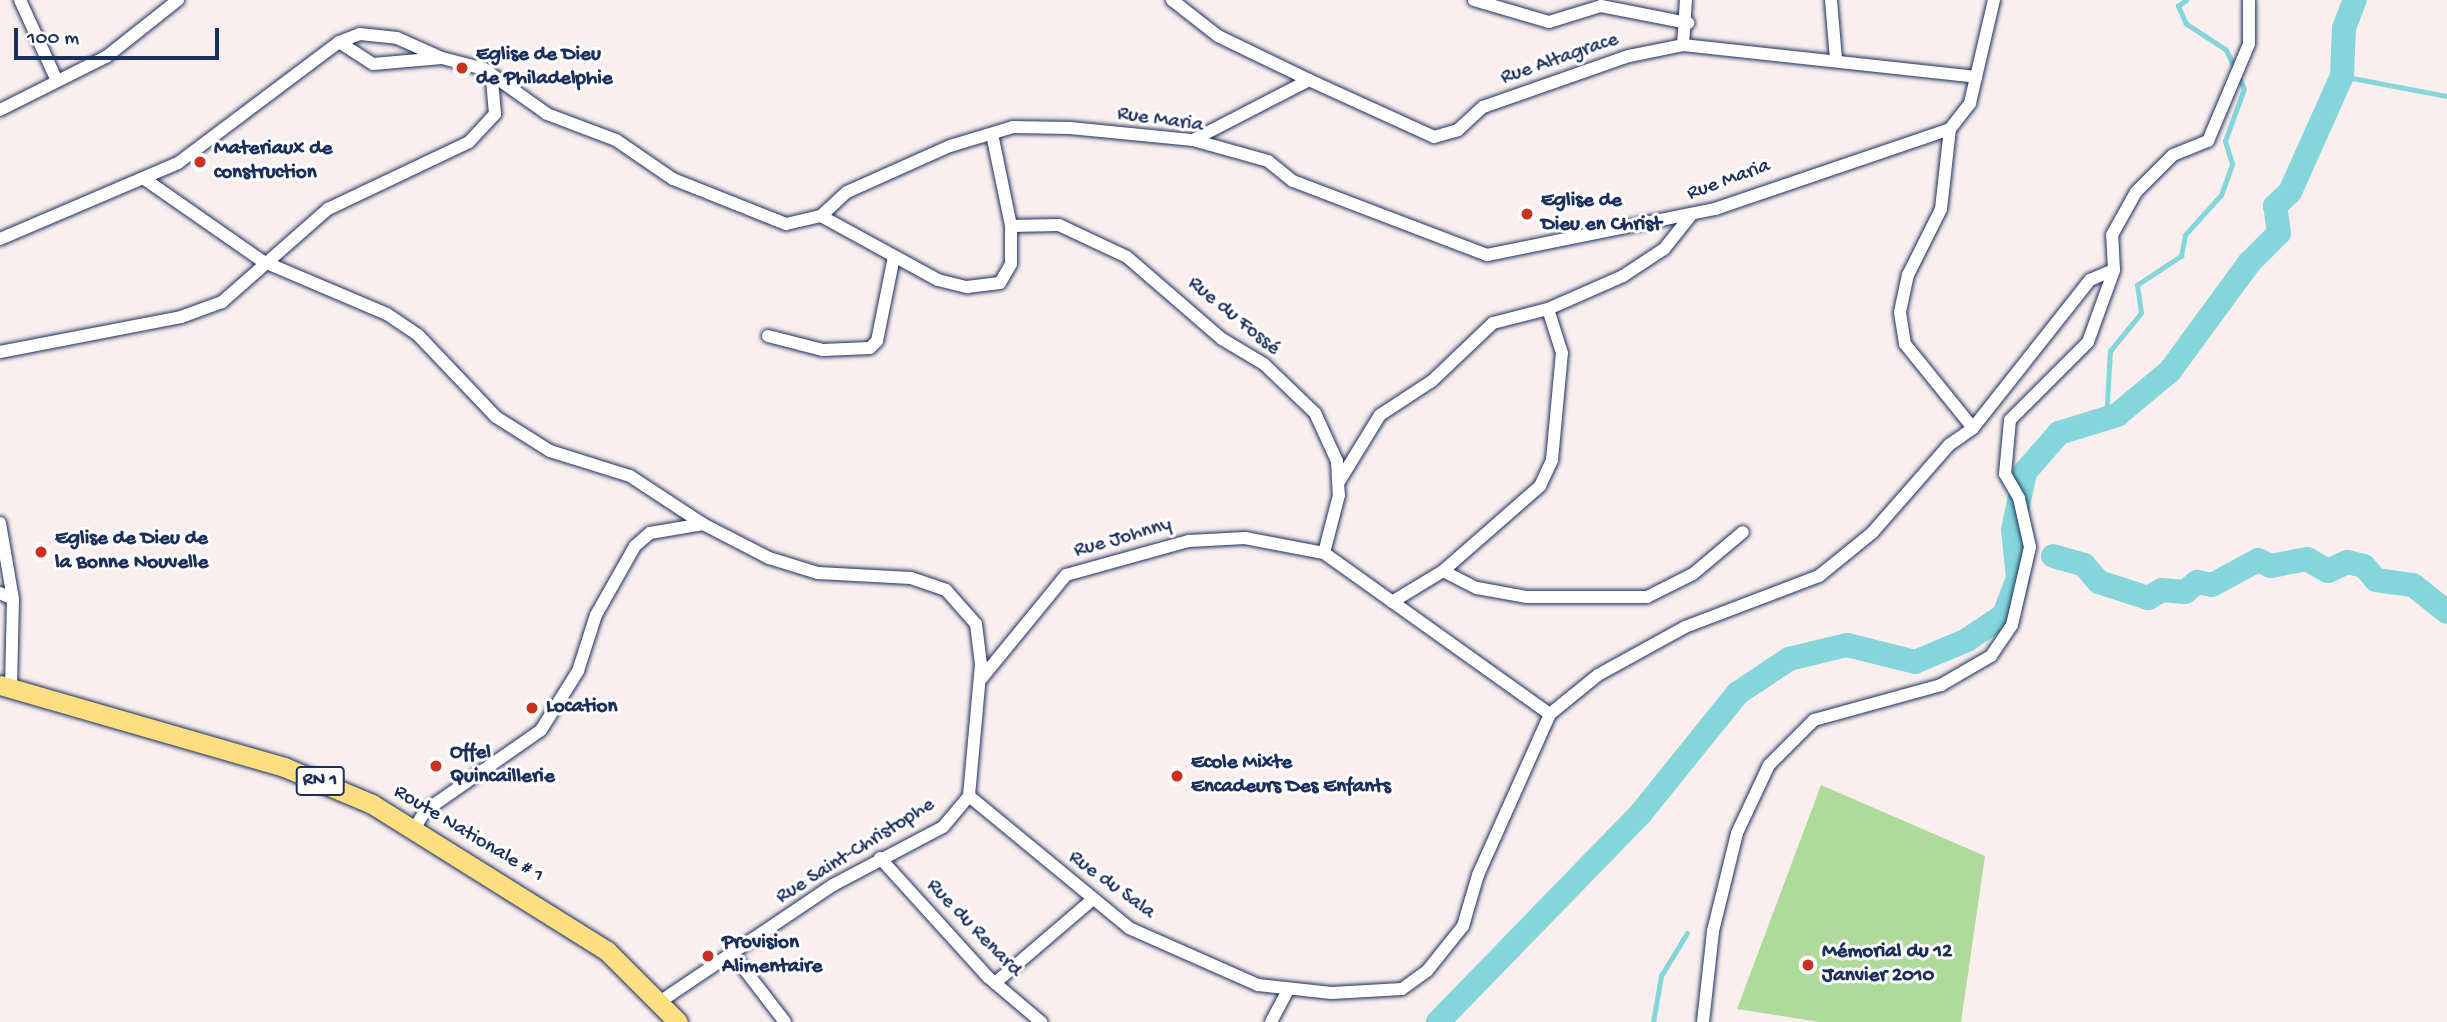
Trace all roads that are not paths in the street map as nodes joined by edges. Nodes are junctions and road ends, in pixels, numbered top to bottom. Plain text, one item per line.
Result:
1 (20, 0) edge
2 (178, 0) edge
3 (1172, 0) edge
4 (1475, 0) edge
5 (1686, 0) edge
6 (1831, 0) edge
7 (1994, 0) edge
8 (2249, 0) edge
9 (1688, 23) junction
10 (339, 42) junction
11 (1683, 45) junction
12 (442, 58) junction
13 (1836, 60) junction
14 (492, 77) junction
15 (1976, 77) junction
16 (1309, 80) junction
17 (57, 81) junction
18 (0, 110) edge
19 (1950, 129) junction
20 (992, 134) junction
21 (1193, 141) junction
22 (146, 180) junction
23 (1691, 215) junction
24 (821, 216) junction
25 (1011, 226) junction
26 (0, 239) edge
27 (894, 257) junction
28 (262, 261) junction
29 (2114, 270) junction
30 (1548, 309) junction
31 (768, 336) dead end
32 (0, 352) edge
33 (1973, 428) junction
34 (1338, 483) junction
35 (0, 523) edge
36 (703, 524) junction
37 (1743, 532) dead end
38 (1324, 553) junction
39 (1443, 571) junction
40 (0, 593) edge
41 (13, 599) junction
42 (1392, 601) junction
43 (981, 679) junction
44 (5, 686) edge
45 (1550, 714) junction
46 (969, 796) junction
47 (416, 826) junction
48 (880, 858) junction
49 (1092, 900) junction
50 (733, 953) junction
51 (995, 983) junction
52 (1287, 992) junction
53 (661, 1002) junction
54 (678, 1022) edge
55 (785, 1022) edge
56 (1041, 1022) edge
57 (1271, 1022) edge
58 (1703, 1022) edge

1 - 17 street
2 - 17 street
3 - 16 street, Rue Altagrace
4 - 9 street
5 - 9 street
6 - 13 street
7 - 15 street
8 - 29 street
9 - 11 street
10 - 12 street
10 - 12 street, Rue Maria
10 - 22 street
11 - 13 street, Rue Altagrace
11 - 16 street, Rue Altagrace
12 - 14 street, Rue Maria
13 - 15 street, Rue Altagrace
14 - 24 street, Rue Maria
14 - 28 street
15 - 19 street
16 - 21 street
17 - 18 street
19 - 23 street, Rue Maria
19 - 33 street
20 - 21 street, Rue Maria
20 - 24 street, Rue Maria
20 - 25 street
21 - 23 street, Rue Maria
22 - 26 street
22 - 28 street
23 - 30 street
24 - 27 street
25 - 27 street
25 - 34 street, Rue du Fossé
27 - 31 street
28 - 32 street
28 - 36 street
29 - 33 street
29 - 58 street
30 - 34 street
30 - 39 street
33 - 45 street
34 - 38 street, Rue du Fossé
35 - 41 street
36 - 43 street
36 - 47 street
37 - 39 street
38 - 42 street
38 - 43 street, Rue Johnny
39 - 42 street
40 - 41 street
41 - 44 street
42 - 45 street
43 - 46 street
44 - 47 main road, Route Nationale # 1 / RN 1
45 - 52 street
46 - 48 street, Rue Saint-Christophe
46 - 49 street, Rue du Sala
47 - 53 main road, Route Nationale # 1 / RN 1
48 - 50 street, Rue Saint-Christophe
48 - 51 street, Rue du Renard
49 - 51 street
49 - 52 street, Rue du Sala
50 - 53 street, Rue Saint-Christophe
50 - 55 street
51 - 56 street, Rue du Renard
52 - 57 street
53 - 54 main road, Route Nationale # 1 / RN 1

